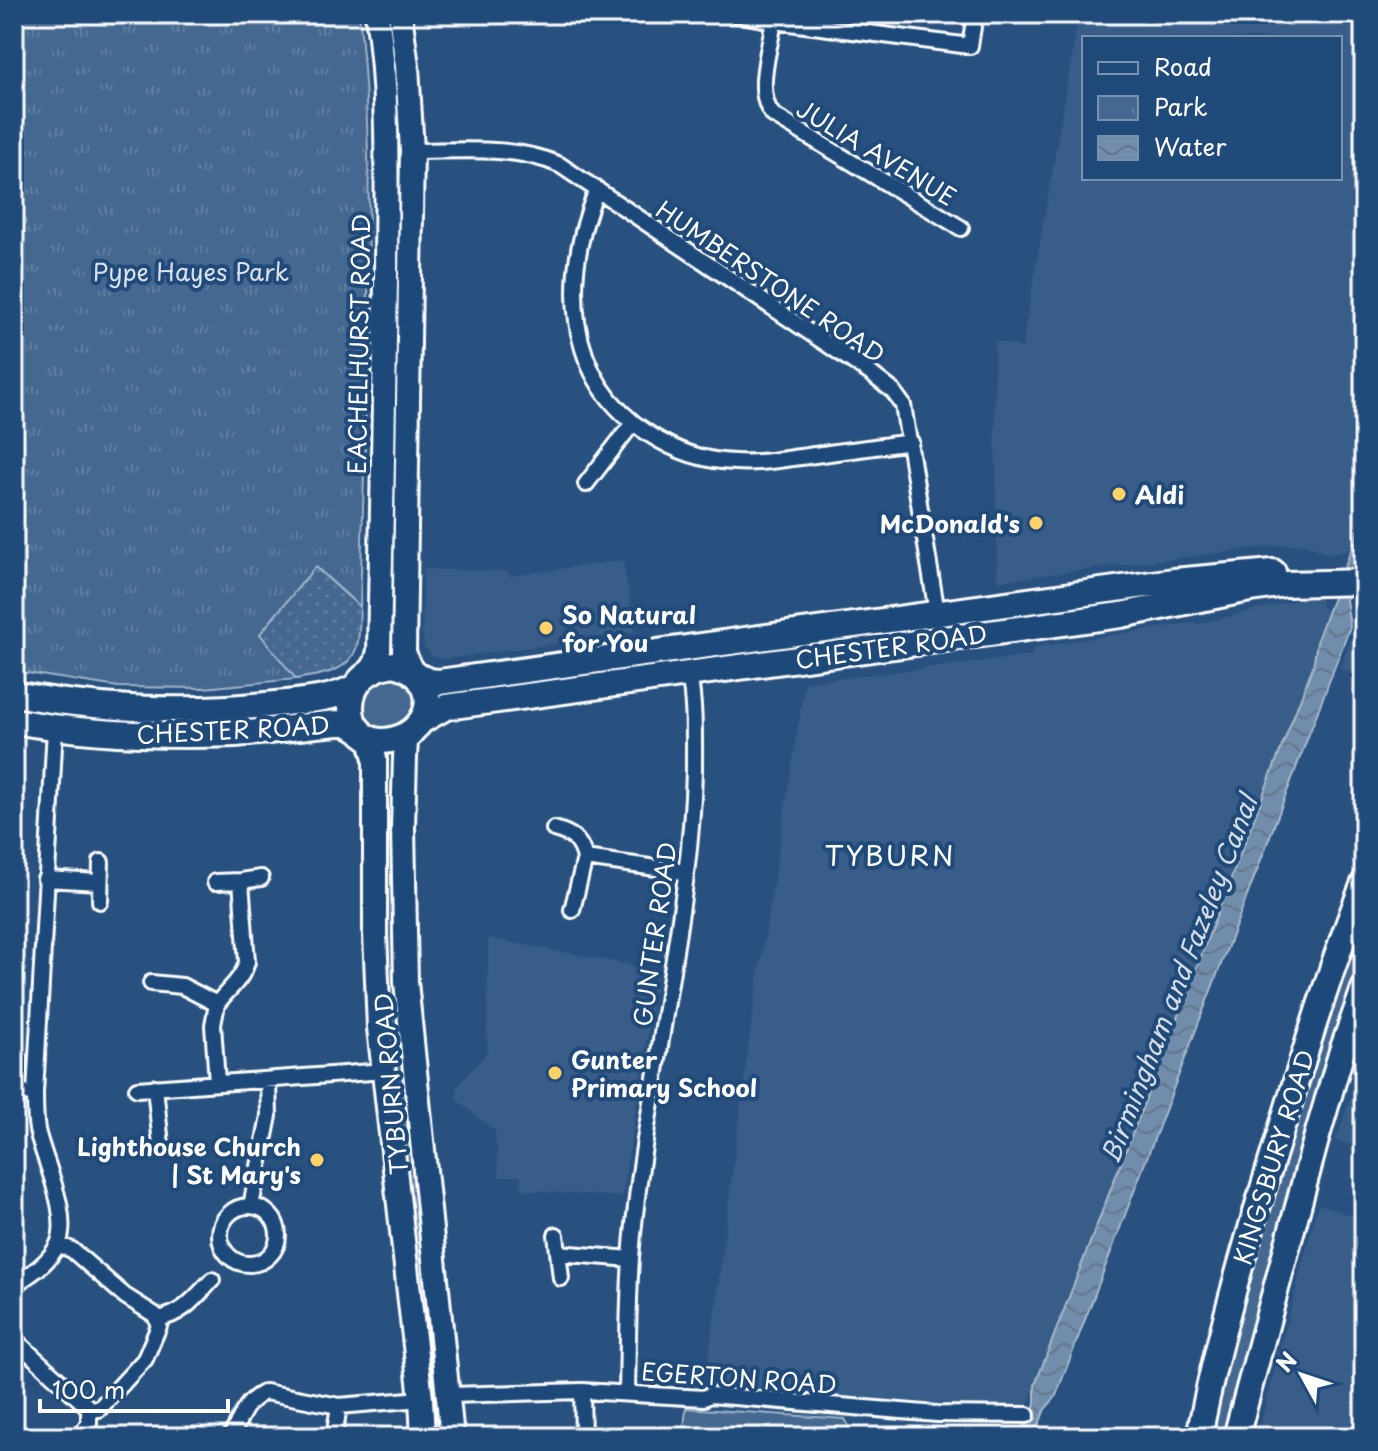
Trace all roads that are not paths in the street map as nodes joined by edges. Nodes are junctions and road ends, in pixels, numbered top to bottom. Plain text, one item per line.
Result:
1 (377, 14) edge
2 (400, 14) edge
3 (735, 14) edge
4 (975, 14) edge
5 (774, 21) junction
6 (835, 21) edge
7 (412, 151) junction
8 (387, 182) junction
9 (411, 183) junction
10 (597, 189) junction
11 (961, 228) dead end
12 (633, 423) junction
13 (911, 442) junction
14 (586, 484) dead end
15 (1347, 573) edge
16 (1364, 582) edge
17 (937, 613) junction
18 (825, 628) junction
19 (942, 639) junction
20 (828, 654) junction
21 (689, 673) junction
22 (416, 674) junction
23 (362, 680) junction
24 (14, 694) edge
25 (14, 721) edge
26 (418, 724) junction
27 (55, 728) junction
28 (363, 734) junction
29 (554, 829) dead end
30 (585, 858) junction
31 (101, 862) dead end
32 (685, 872) junction
33 (261, 878) dead end
34 (45, 879) junction
35 (241, 881) junction
36 (99, 882) junction
37 (215, 882) dead end
38 (1364, 883) edge
39 (100, 901) dead end
40 (572, 910) dead end
41 (151, 983) dead end
42 (1364, 989) edge
43 (217, 1004) junction
44 (385, 1071) junction
45 (268, 1081) junction
46 (217, 1082) junction
47 (155, 1087) junction
48 (137, 1089) dead end
49 (35, 1093) junction
50 (14, 1094) edge
51 (161, 1145) dead end
52 (251, 1206) junction
53 (556, 1235) dead end
54 (58, 1244) junction
55 (558, 1253) junction
56 (631, 1259) junction
57 (561, 1278) dead end
58 (212, 1280) dead end
59 (14, 1285) edge
60 (158, 1319) junction
61 (14, 1339) edge
62 (582, 1391) junction
63 (627, 1392) junction
64 (449, 1395) junction
65 (421, 1399) junction
66 (339, 1406) junction
67 (89, 1408) junction
68 (1027, 1415) dead end
69 (78, 1437) edge
70 (230, 1437) edge
71 (334, 1437) edge
72 (423, 1437) edge
73 (452, 1437) edge
74 (583, 1437) edge
75 (1199, 1437) edge
76 (1233, 1437) edge

1 - 8 main road, EACHELHURST ROAD
2 - 7 main road
3 - 5 street
4 - 6 street
5 - 6 street
5 - 11 street, JULIA AVENUE
7 - 9 main road
7 - 10 street, HUMBERSTONE ROAD
8 - 9 main road
8 - 23 main road, EACHELHURST ROAD
9 - 22 main road
10 - 12 street
10 - 13 street, HUMBERSTONE ROAD
12 - 13 street
12 - 14 street
13 - 17 street, HUMBERSTONE ROAD
15 - 16 highway, CHESTER ROAD
15 - 17 highway, CHESTER ROAD
15 - 19 highway, CHESTER ROAD
17 - 18 highway, CHESTER ROAD
17 - 19 highway
18 - 20 highway
18 - 22 highway, CHESTER ROAD
19 - 20 highway, CHESTER ROAD
20 - 21 highway, CHESTER ROAD
21 - 26 highway, CHESTER ROAD
21 - 32 street, GUNTER ROAD
22 - 23 highway
22 - 26 highway
23 - 24 highway, CHESTER ROAD
23 - 28 highway
25 - 27 highway, CHESTER ROAD
26 - 28 highway
26 - 64 main road, TYBURN ROAD
27 - 28 highway, CHESTER ROAD
27 - 34 street
28 - 44 main road, TYBURN ROAD
29 - 30 street
30 - 32 street
30 - 40 street
31 - 36 street
32 - 56 street, GUNTER ROAD
33 - 35 street
34 - 36 street
34 - 49 street
35 - 37 street
35 - 43 street
36 - 39 street
38 - 75 highway, KINGSBURY ROAD
41 - 43 street
42 - 76 highway, KINGSBURY ROAD
43 - 46 street
44 - 45 street
44 - 65 main road, TYBURN ROAD
45 - 46 street
45 - 52 street
46 - 47 street
47 - 48 street
47 - 51 street
49 - 50 street
49 - 54 street
52 - 52 street
53 - 55 street
54 - 59 street
54 - 60 street
55 - 56 street
55 - 57 street
56 - 63 street, GUNTER ROAD
58 - 60 street
60 - 67 street
61 - 67 street
62 - 63 street, EGERTON ROAD
62 - 64 street, EGERTON ROAD
62 - 74 street
63 - 68 street, EGERTON ROAD
64 - 65 main road
64 - 73 main road, TYBURN ROAD
65 - 66 street
65 - 72 main road, TYBURN ROAD
66 - 70 street
66 - 71 street
67 - 69 street

